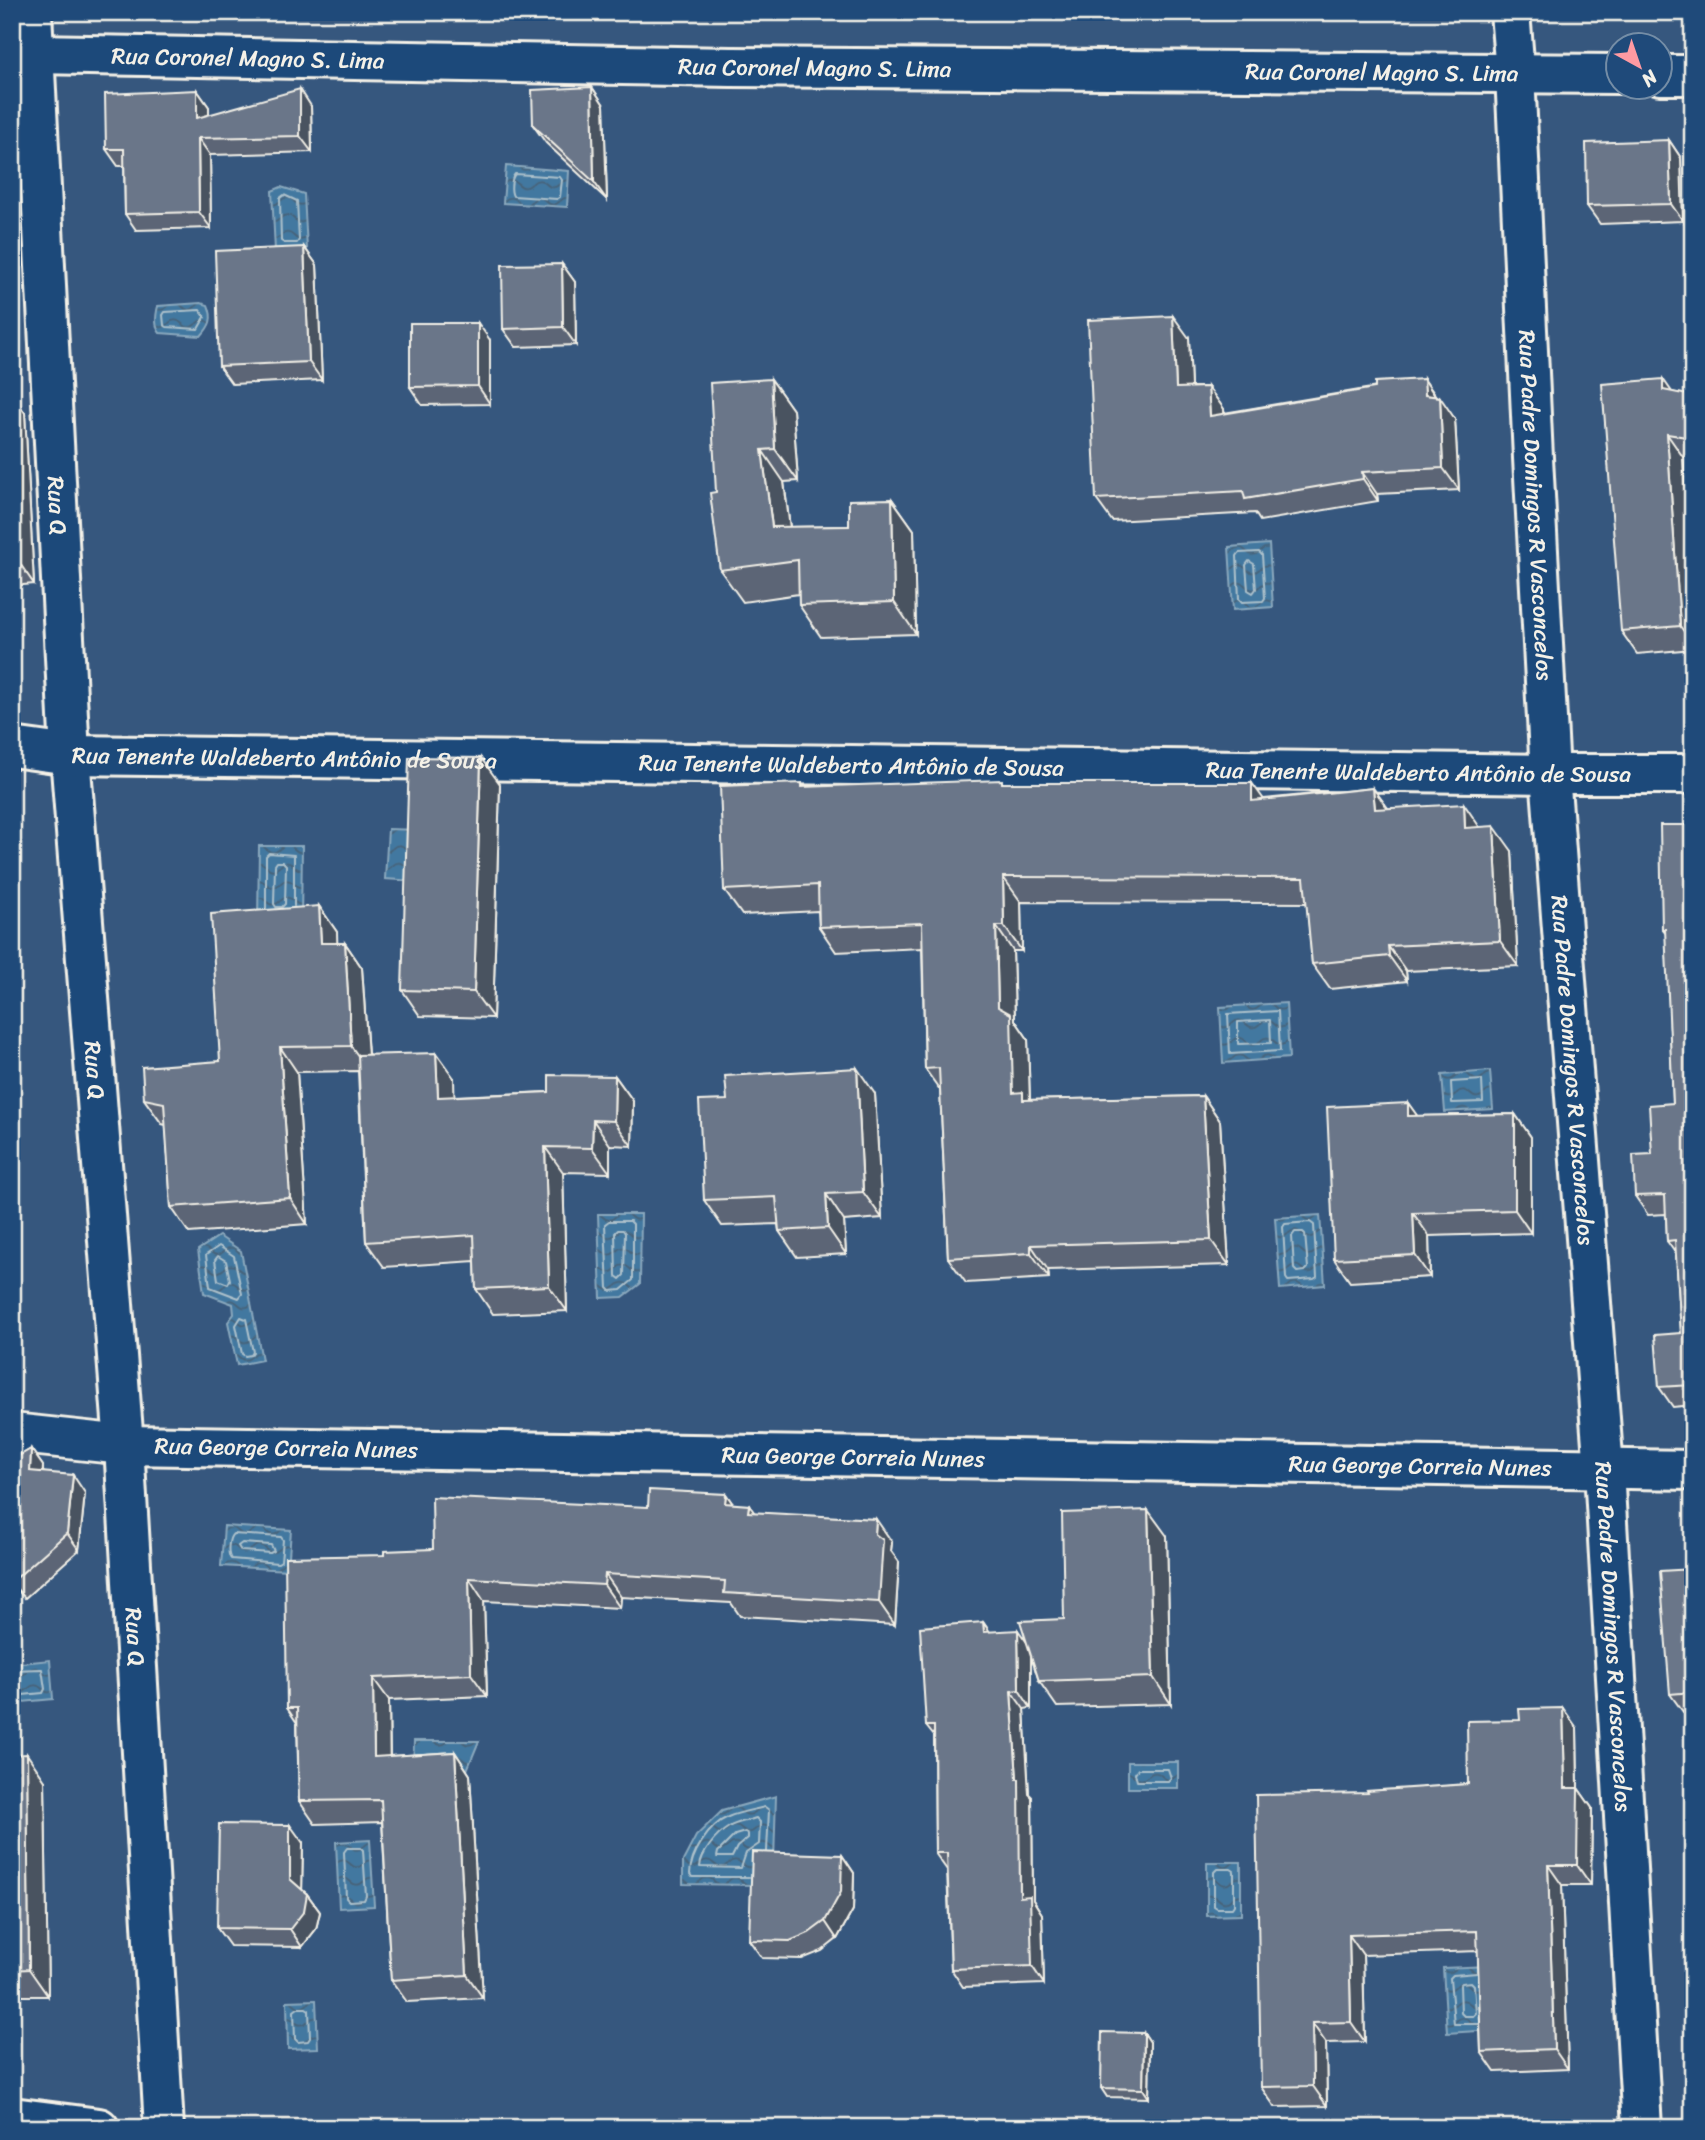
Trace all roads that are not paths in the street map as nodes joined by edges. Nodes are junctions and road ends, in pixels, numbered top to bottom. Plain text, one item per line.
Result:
1 (32, 12) edge
2 (1510, 12) edge
3 (24, 53) edge
4 (1516, 72) junction
5 (1604, 74) edge
6 (1674, 75) edge
7 (1693, 75) edge
8 (12, 747) edge
9 (70, 755) junction
10 (1550, 774) junction
11 (1693, 774) edge
12 (12, 1433) edge
13 (124, 1446) junction
14 (1604, 1470) junction
15 (1693, 1470) edge
16 (12, 2117) edge
17 (99, 2128) edge
18 (164, 2128) edge
19 (1642, 2128) edge

1 - 3 street, Rua Q
2 - 4 street, Rua Padre Domingos R Vasconcelos
3 - 4 street, Rua Coronel Magno S. Lima
3 - 9 street, Rua Q
4 - 5 street, Rua Coronel Magno S. Lima
4 - 10 street, Rua Padre Domingos R Vasconcelos
6 - 7 street
8 - 9 street, Rua Tenente Waldeberto Antônio de Sousa
9 - 10 street, Rua Tenente Waldeberto Antônio de Sousa
9 - 13 street, Rua Q
10 - 11 street, Rua Tenente Waldeberto Antônio de Sousa
10 - 14 street, Rua Padre Domingos R Vasconcelos
12 - 13 street, Rua George Correia Nunes
13 - 14 street, Rua George Correia Nunes
13 - 18 street, Rua Q
14 - 15 street, Rua George Correia Nunes
14 - 19 street, Rua Padre Domingos R Vasconcelos
16 - 17 street

